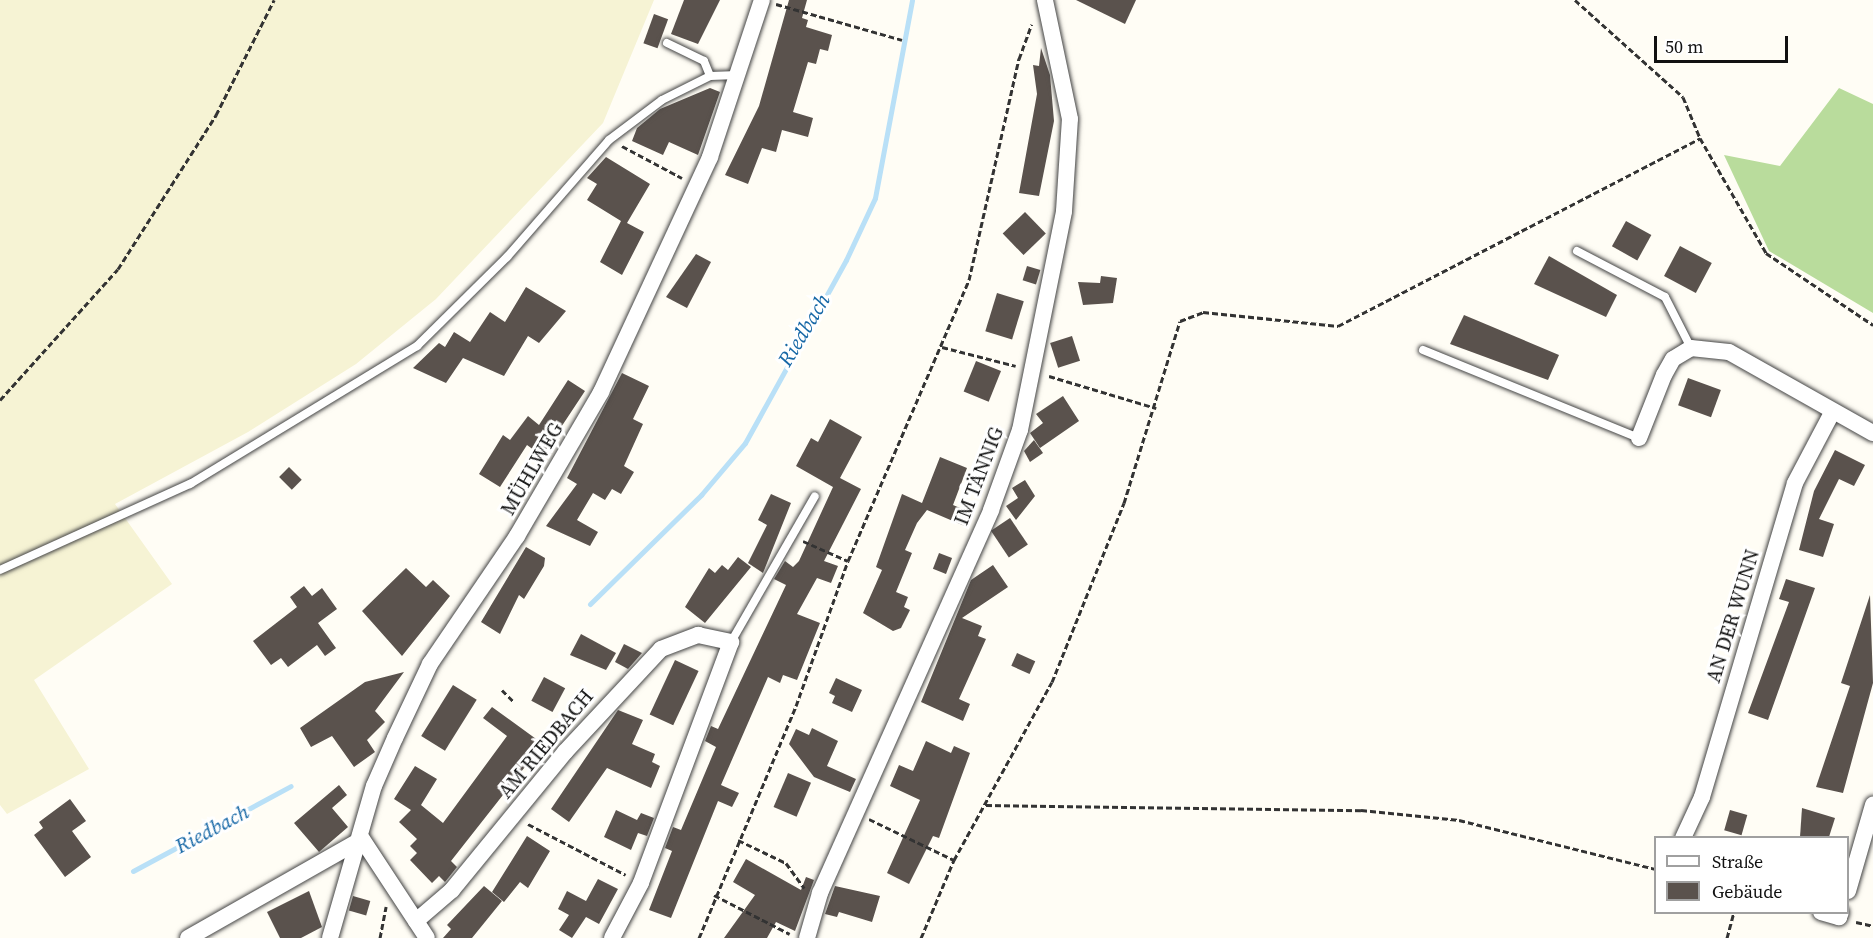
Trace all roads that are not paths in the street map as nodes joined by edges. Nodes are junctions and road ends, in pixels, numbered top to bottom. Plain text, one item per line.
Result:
1 (1045, 0) edge
2 (768, 2) edge
3 (667, 43) dead end
4 (738, 75) junction
5 (710, 76) junction
6 (1576, 251) dead end
7 (1691, 348) junction
8 (1423, 350) dead end
9 (1833, 411) junction
10 (1873, 433) edge
11 (1639, 438) joint
12 (815, 496) dead end
13 (0, 570) edge
14 (731, 642) junction
15 (1873, 805) edge
16 (1683, 836) edge
17 (362, 839) junction
18 (1849, 888) edge
19 (416, 921) junction
20 (189, 938) edge
21 (330, 938) edge
22 (427, 938) edge
23 (612, 938) edge
24 (807, 938) edge

1 - 24 street, IM TÄNNIG
2 - 4 street, MÜHLWEG
3 - 5 lane
4 - 5 lane
4 - 17 street, MÜHLWEG
5 - 13 lane
6 - 7 lane
7 - 9 street
7 - 11 street
8 - 11 lane
9 - 10 street
9 - 16 street, AN DER WUNN
12 - 14 lane
14 - 19 street, AM RIEDBACH
14 - 23 street
15 - 18 street
17 - 19 street
17 - 20 street
17 - 21 street, MÜHLWEG
19 - 22 street

